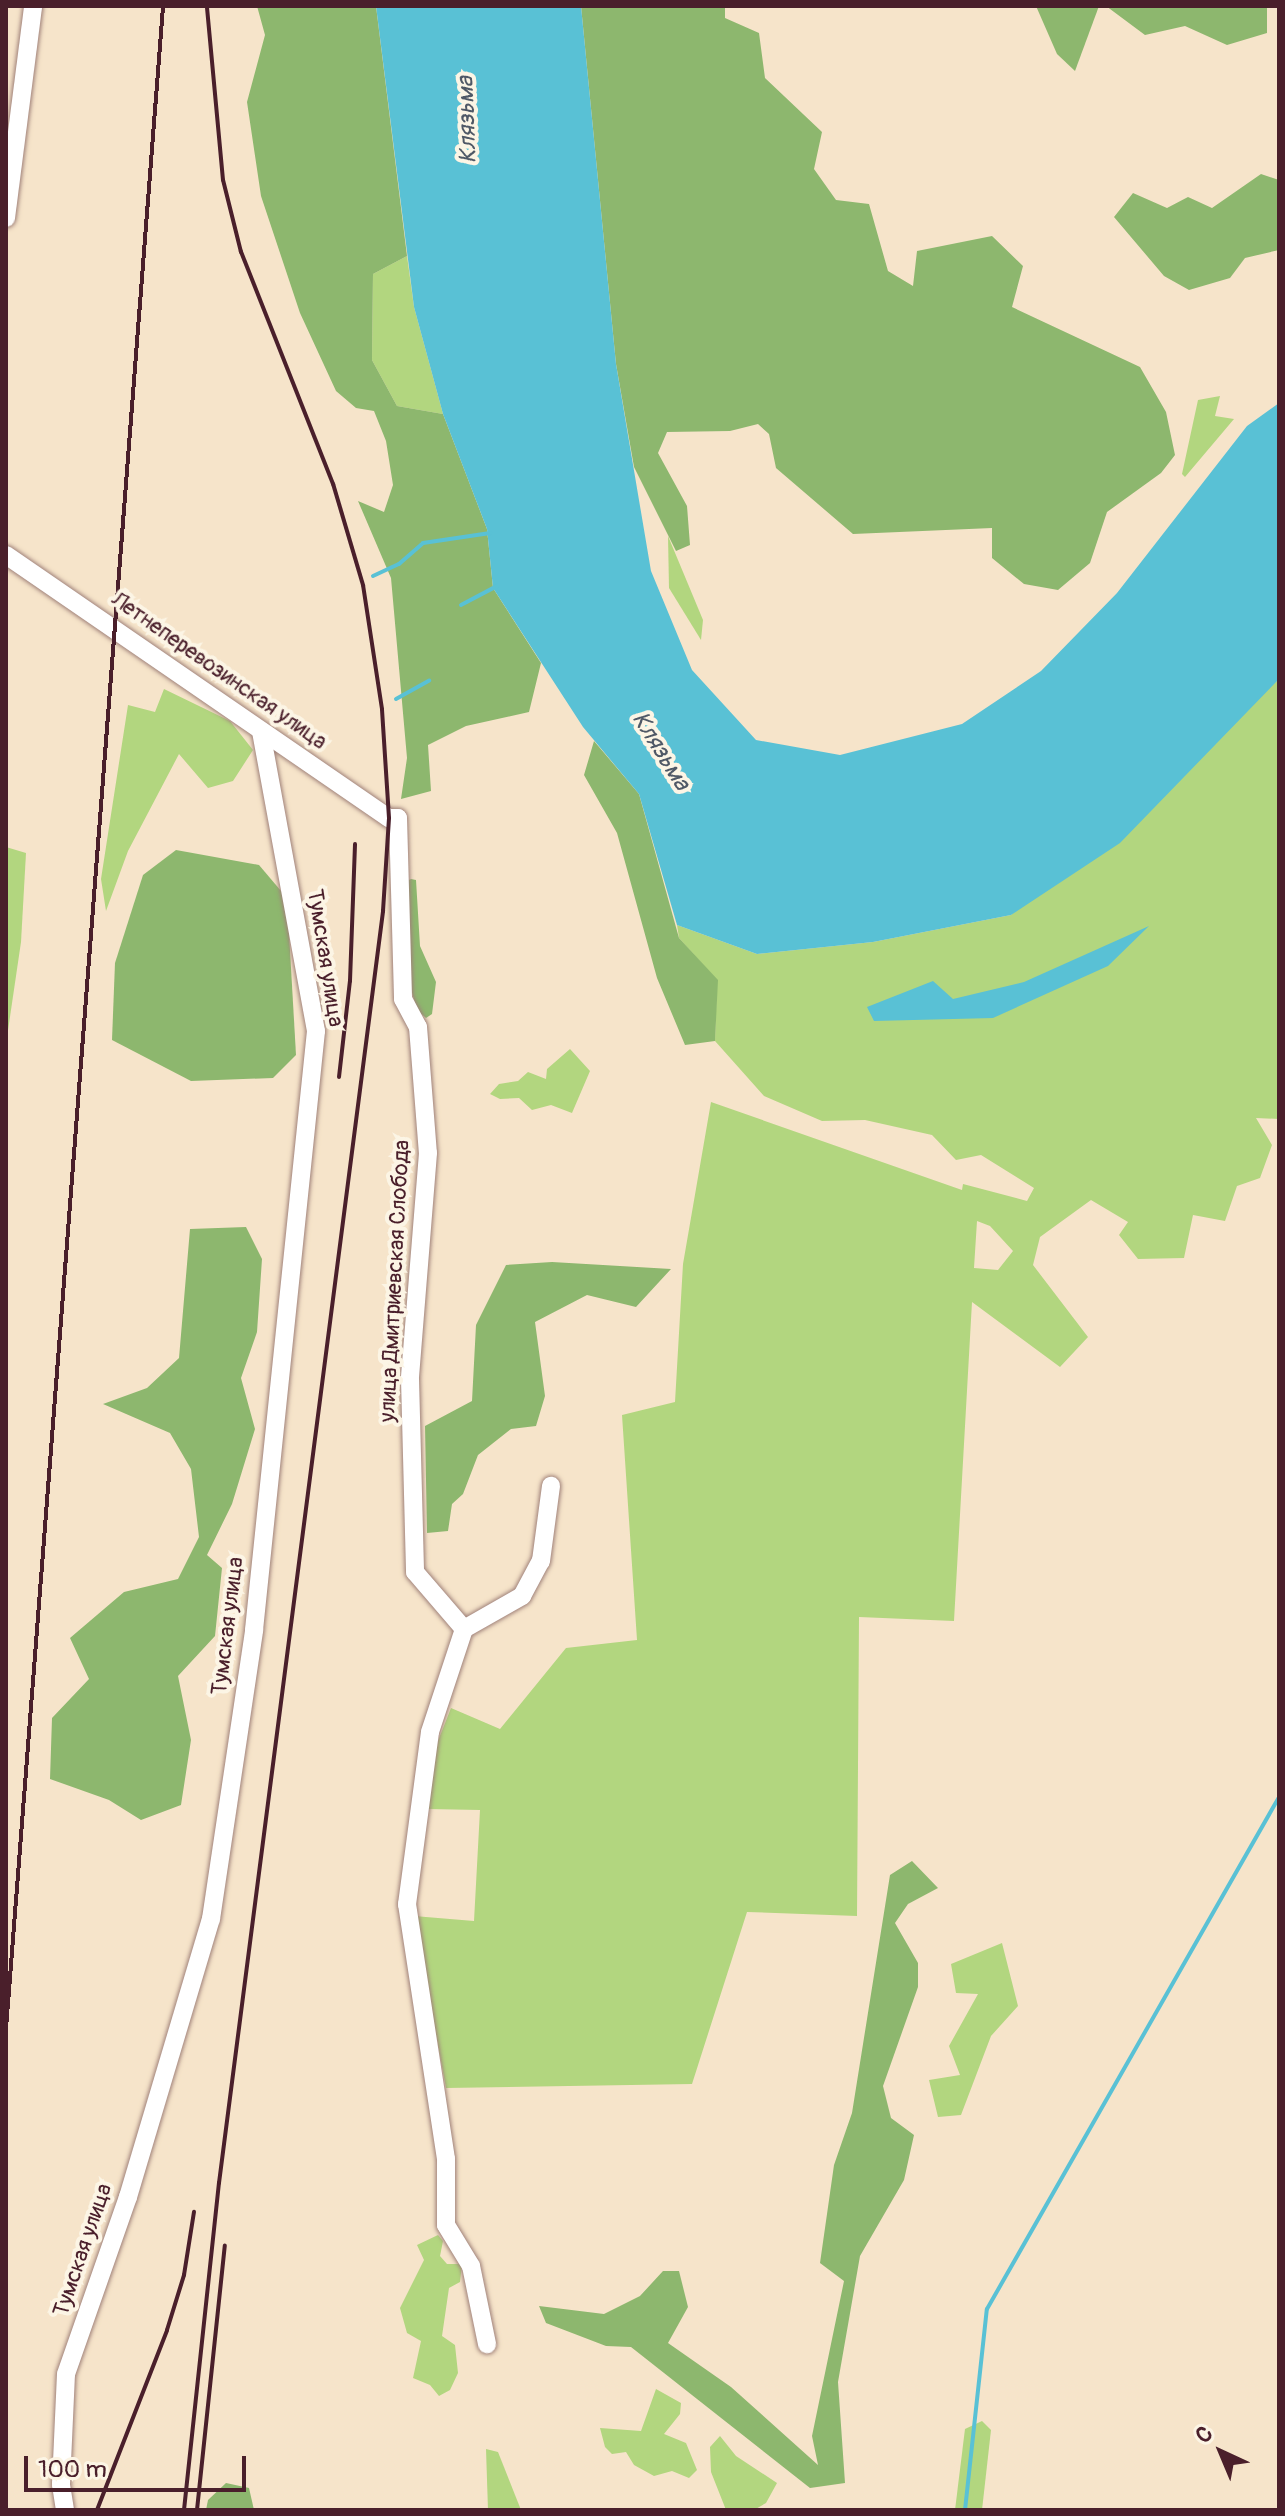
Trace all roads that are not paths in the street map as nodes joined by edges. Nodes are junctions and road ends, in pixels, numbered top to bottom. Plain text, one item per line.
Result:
1 (33, 6) edge
2 (6, 216) edge
3 (6, 555) edge
4 (261, 731) junction
5 (399, 826) joint
6 (551, 1486) dead end
7 (464, 1629) junction
8 (487, 2344) dead end
9 (65, 2510) edge

1 - 2 street
3 - 4 street, Летнеперевозинская улица
4 - 5 street, Летнеперевозинская улица
4 - 9 street, Тумская улица
5 - 7 street, улица Дмитриевская Слобода
6 - 7 street
7 - 8 street

